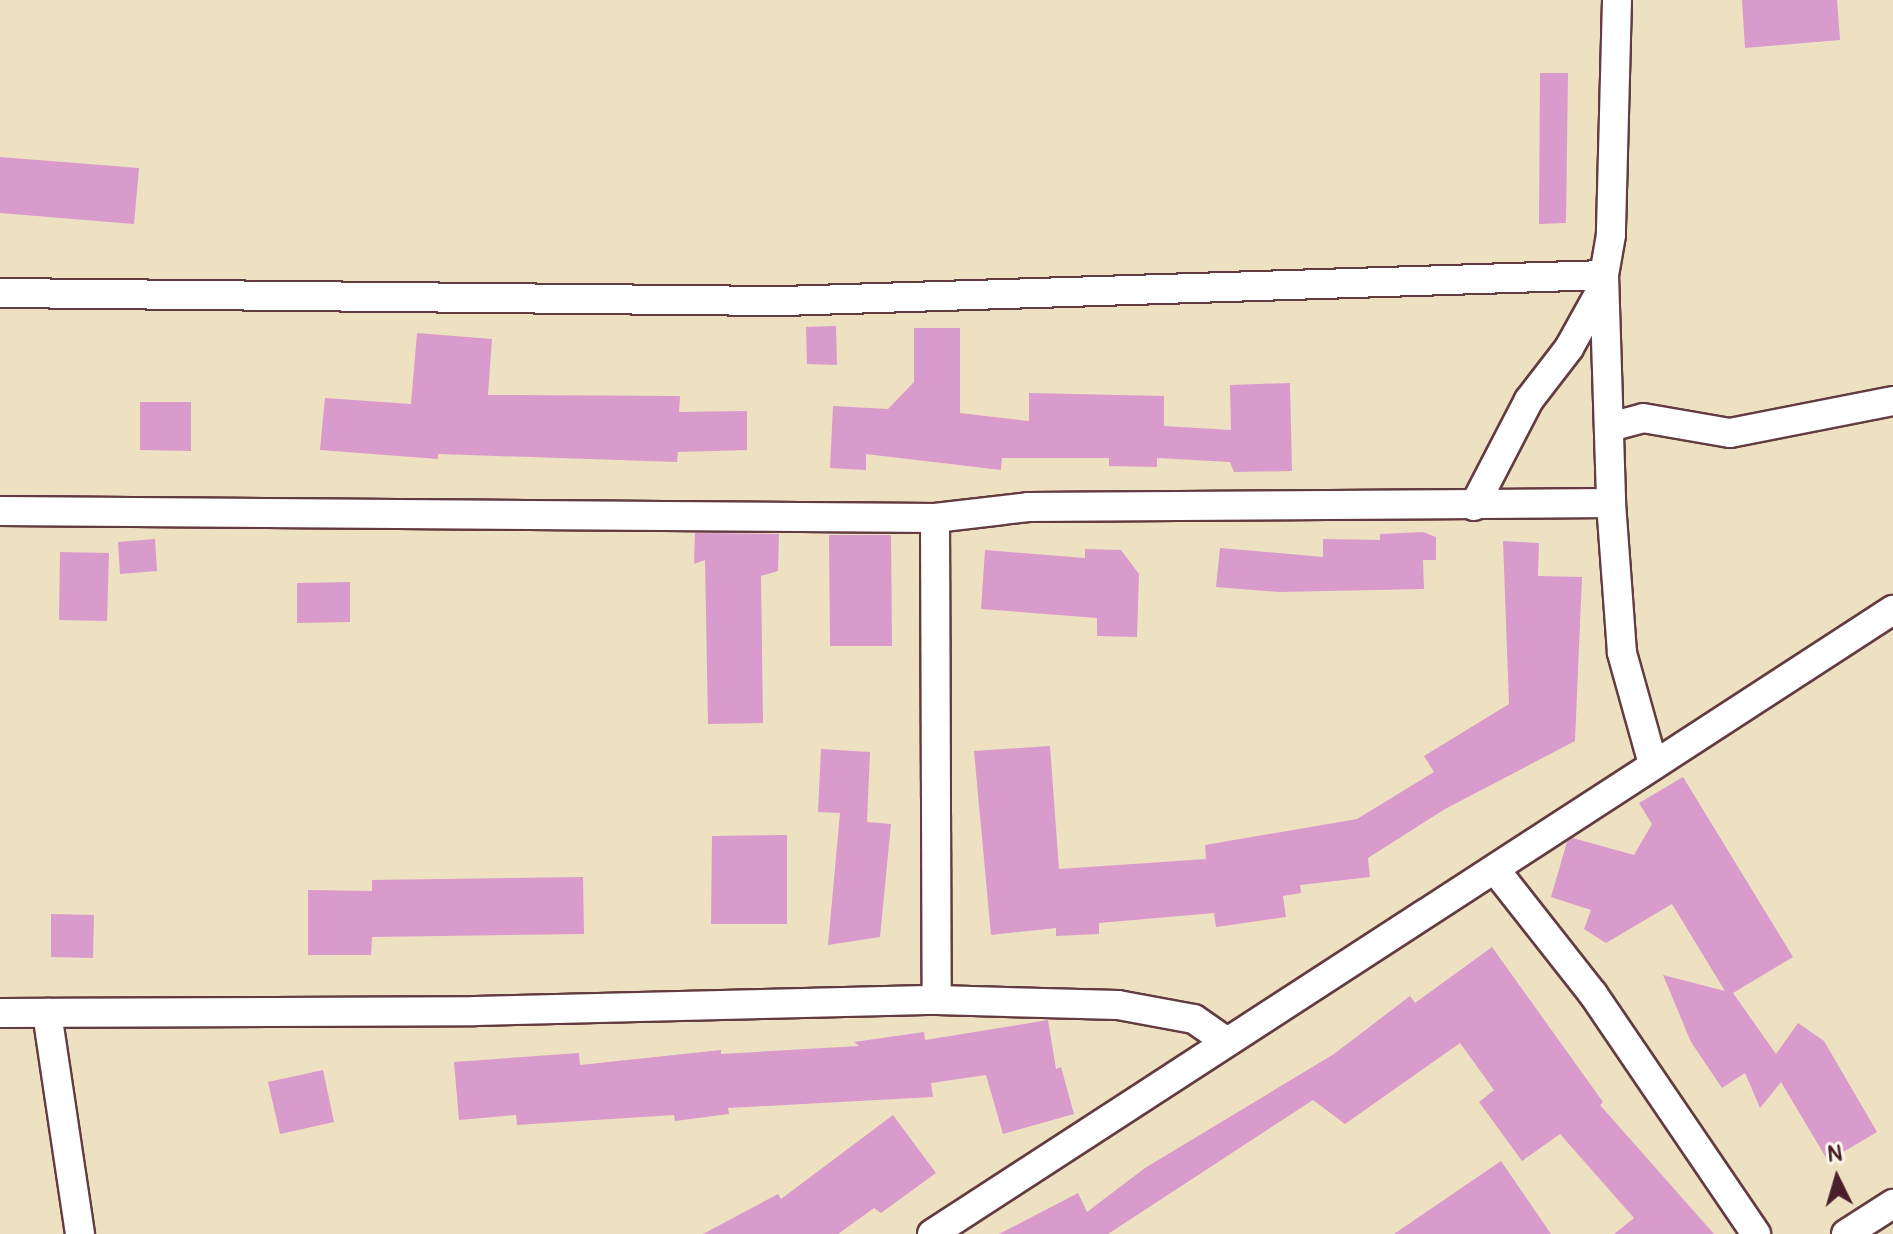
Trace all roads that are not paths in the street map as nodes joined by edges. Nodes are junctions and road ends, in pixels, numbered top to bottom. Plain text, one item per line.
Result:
1 (1617, 0) edge
2 (1604, 280) junction
3 (0, 293) edge
4 (1893, 401) edge
5 (1610, 427) junction
6 (1611, 503) junction
7 (1474, 506) junction
8 (0, 511) edge
9 (935, 518) junction
10 (1893, 610) edge
11 (1653, 764) junction
12 (1497, 872) junction
13 (937, 1000) junction
14 (0, 1013) edge
15 (47, 1013) junction
16 (1225, 1041) junction
17 (1893, 1204) edge
18 (80, 1234) edge
19 (932, 1234) edge
20 (1756, 1234) edge
21 (1848, 1234) edge

1 - 2 street
2 - 3 street
2 - 5 street
2 - 7 street
4 - 5 street
5 - 6 street
6 - 7 street
6 - 11 street
7 - 9 street
8 - 9 street
9 - 13 street
10 - 11 street
11 - 12 street
12 - 16 street
12 - 20 street
13 - 15 street
13 - 16 street
14 - 15 street
15 - 18 street
16 - 19 street
17 - 21 street

